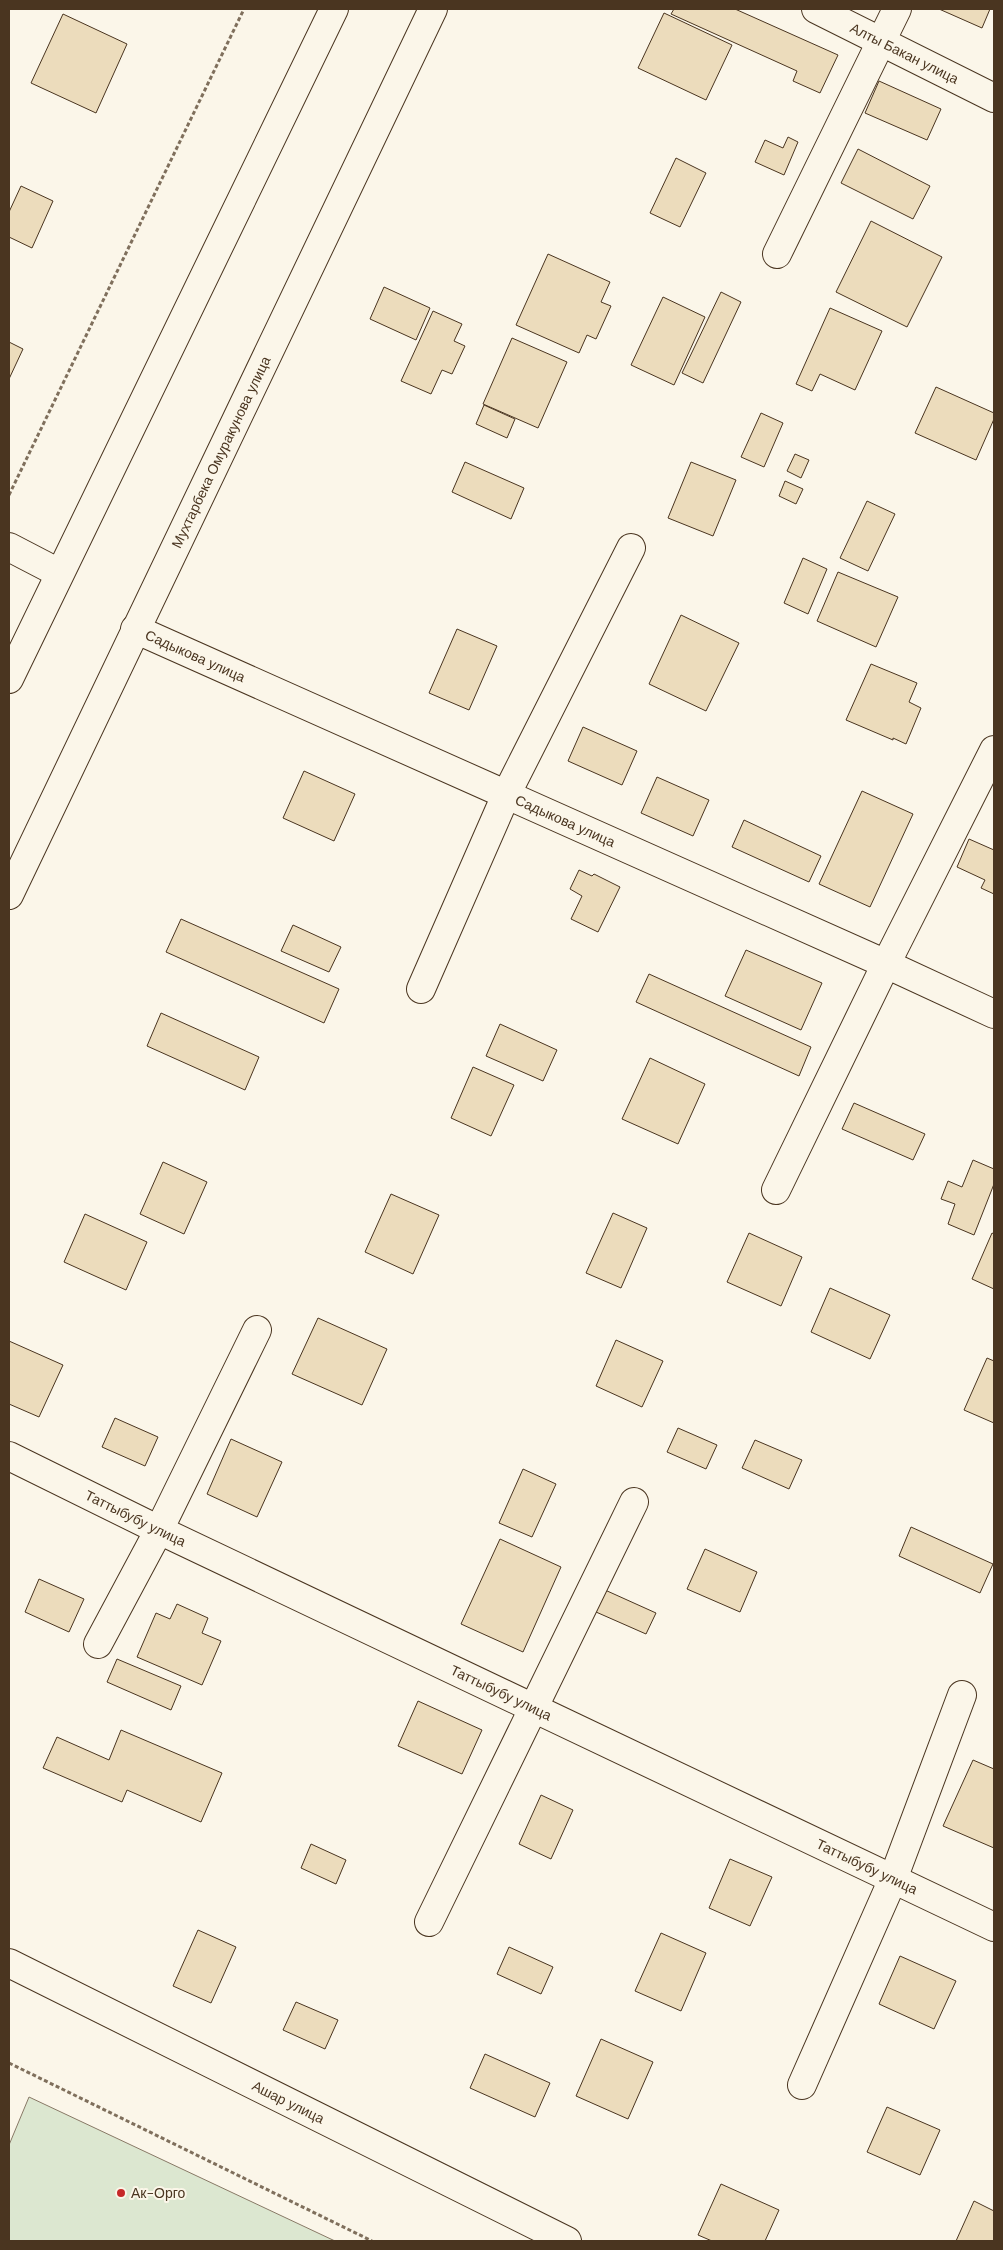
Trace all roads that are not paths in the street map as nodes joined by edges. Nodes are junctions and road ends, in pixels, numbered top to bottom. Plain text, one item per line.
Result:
1 (334, 9) edge
2 (433, 9) edge
3 (816, 9) edge
4 (897, 9) edge
5 (882, 41) junction
6 (994, 98) edge
7 (777, 254) dead end
8 (9, 546) edge
9 (631, 548) dead end
10 (59, 574) junction
11 (135, 629) junction
12 (9, 680) edge
13 (994, 750) edge
14 (506, 794) junction
15 (9, 895) edge
16 (886, 964) junction
17 (421, 989) dead end
18 (994, 1014) edge
19 (776, 1190) dead end
20 (257, 1330) dead end
21 (9, 1456) edge
22 (634, 1502) dead end
23 (159, 1530) junction
24 (98, 1644) dead end
25 (962, 1695) dead end
26 (534, 1708) junction
27 (893, 1879) junction
28 (429, 1922) dead end
29 (994, 1927) edge
30 (9, 1963) edge
31 (802, 2085) dead end
32 (567, 2241) edge

1 - 10 street
2 - 11 street, Мухтарбека Омуракунова улица
3 - 5 street, Алты Бакан улица
4 - 5 street
5 - 6 street, Алты Бакан улица
5 - 7 street
8 - 10 street
9 - 14 street
10 - 12 street
11 - 14 street, Садыкова улица
11 - 15 street, Мухтарбека Омуракунова улица
13 - 16 street
14 - 16 street, Садыкова улица
14 - 17 street
16 - 18 street, Садыкова улица
16 - 19 street
20 - 23 street
21 - 23 street, Таттыбубу улица
22 - 26 street
23 - 24 street
23 - 26 street, Таттыбубу улица
25 - 27 street
26 - 27 street, Таттыбубу улица
26 - 28 street
27 - 29 street, Таттыбубу улица
27 - 31 street
30 - 32 street, Ашар улица

